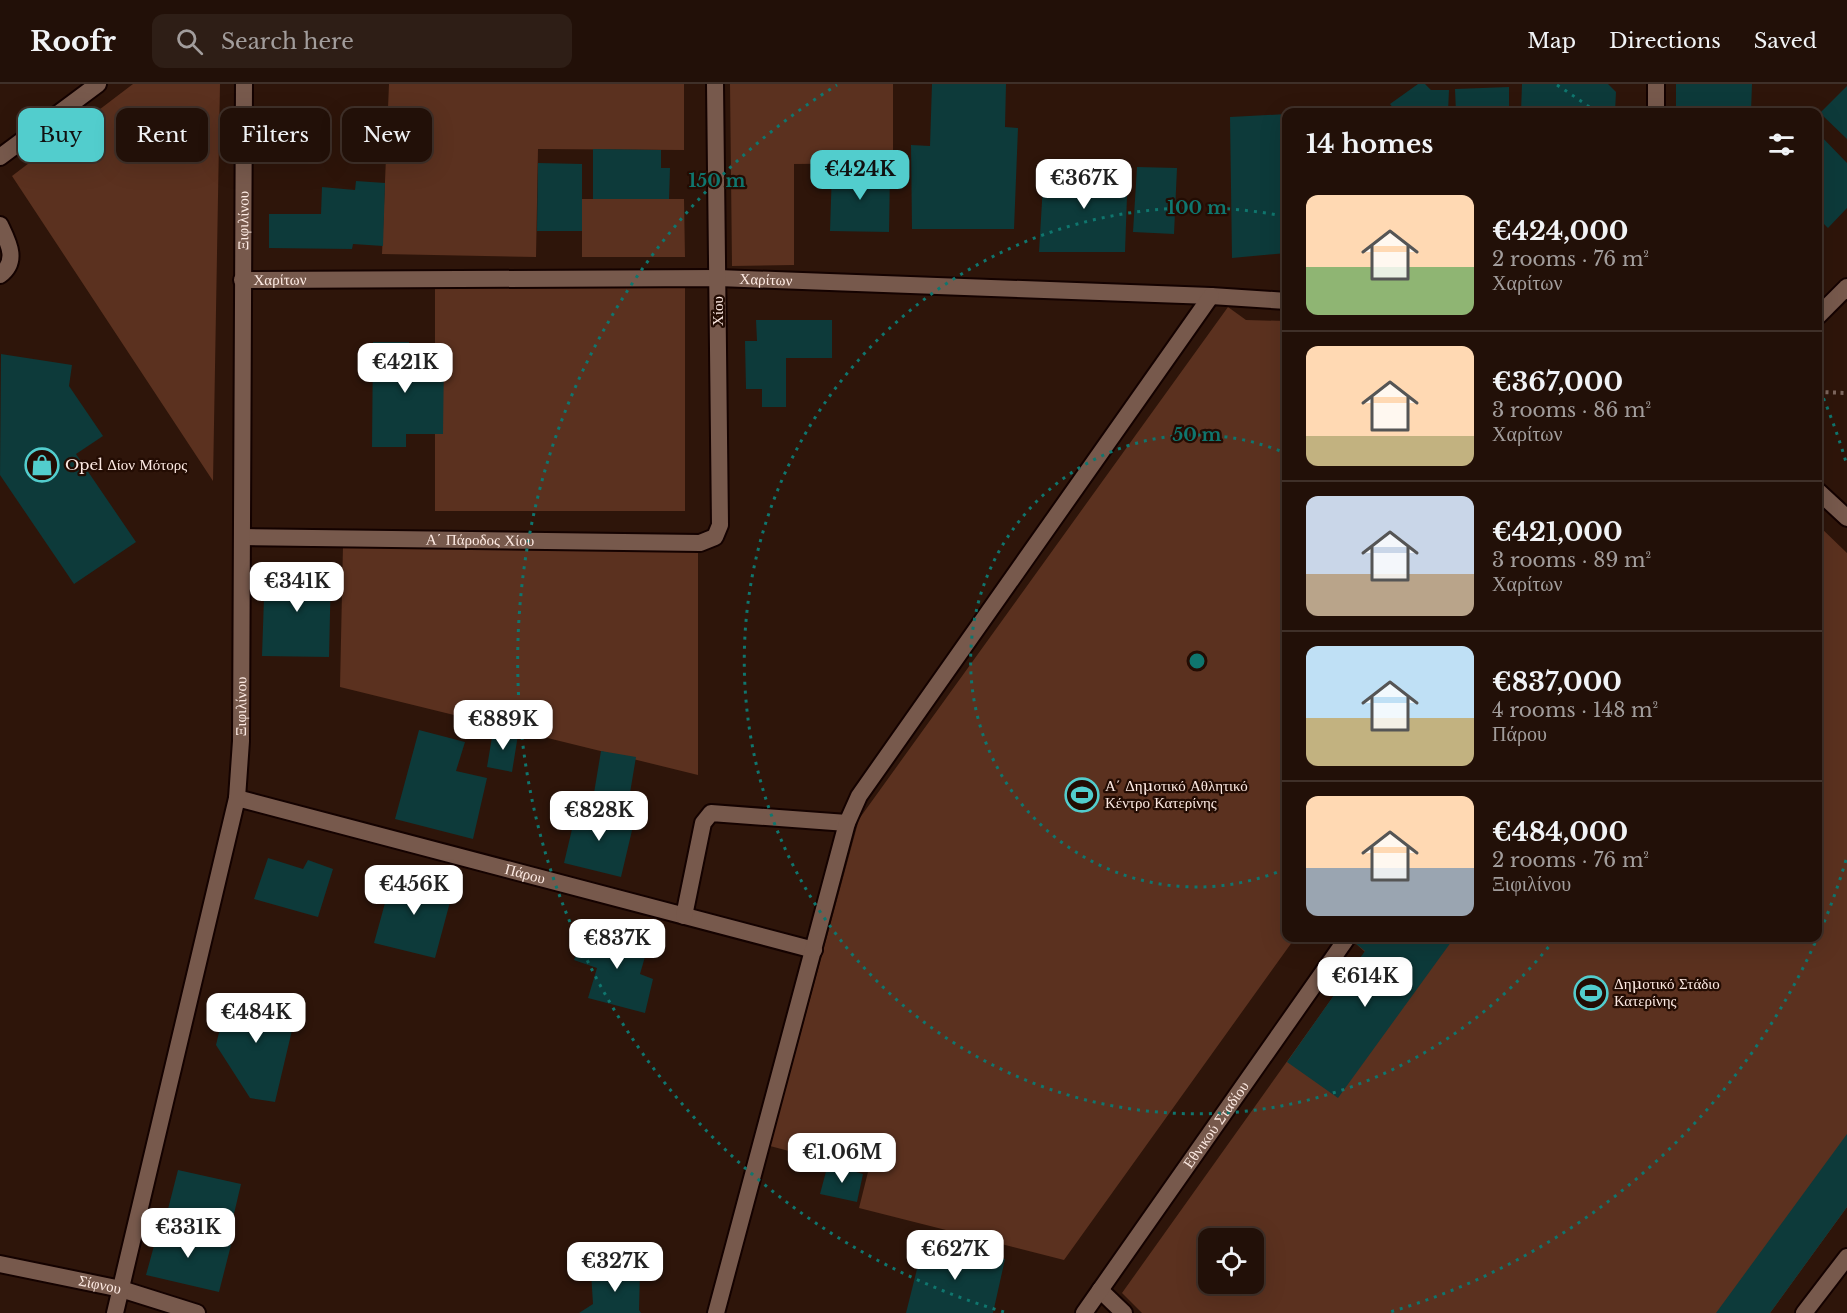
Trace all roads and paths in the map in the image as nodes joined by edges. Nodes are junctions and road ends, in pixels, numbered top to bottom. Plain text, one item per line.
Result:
1 (98, 84) edge
2 (244, 84) edge
3 (715, 84) edge
4 (1656, 84) edge
5 (1656, 108) edge
6 (0, 157) edge
7 (0, 225) edge
8 (0, 275) edge
9 (718, 278) junction
10 (242, 280) junction
11 (1847, 287) edge
12 (1211, 296) junction
13 (1282, 301) edge
14 (1822, 312) edge
15 (1822, 392) edge
16 (1847, 393) edge
17 (1822, 495) edge
18 (1847, 518) edge
19 (243, 537) junction
20 (715, 537) joint
21 (237, 798) junction
22 (847, 823) junction
23 (684, 916) junction
24 (1344, 942) edge
25 (814, 950) junction
26 (1847, 1257) edge
27 (0, 1264) edge
28 (121, 1289) junction
29 (1100, 1290) junction
30 (115, 1313) edge
31 (198, 1313) edge
32 (716, 1313) edge
33 (1084, 1313) edge
34 (1124, 1313) edge
35 (1804, 1313) edge

1 - 6 street
2 - 10 street, Ξιφιλίνου
3 - 9 street, Χίου
4 - 5 street
7 - 8 street
9 - 10 street, Χαρίτων
9 - 12 street, Χαρίτων
9 - 20 street, Χίου
10 - 19 street, Ξιφιλίνου
11 - 14 street
12 - 13 street, Χαρίτων
12 - 22 street
15 - 16 path
17 - 18 street
19 - 20 street, Α΄ Πάροδος Χίου
19 - 21 street, Ξιφιλίνου
21 - 23 street, Πάρου
21 - 28 street, Ξιφιλίνου
22 - 23 street
22 - 25 street
23 - 25 street, Πάρου
24 - 29 street, Εθνικού Σταδίου
25 - 32 street
26 - 35 street
27 - 28 street, Σίφνου
28 - 30 street, Ξιφιλίνου
28 - 31 street, Σίφνου
29 - 33 street, Εθνικού Σταδίου
29 - 34 street

